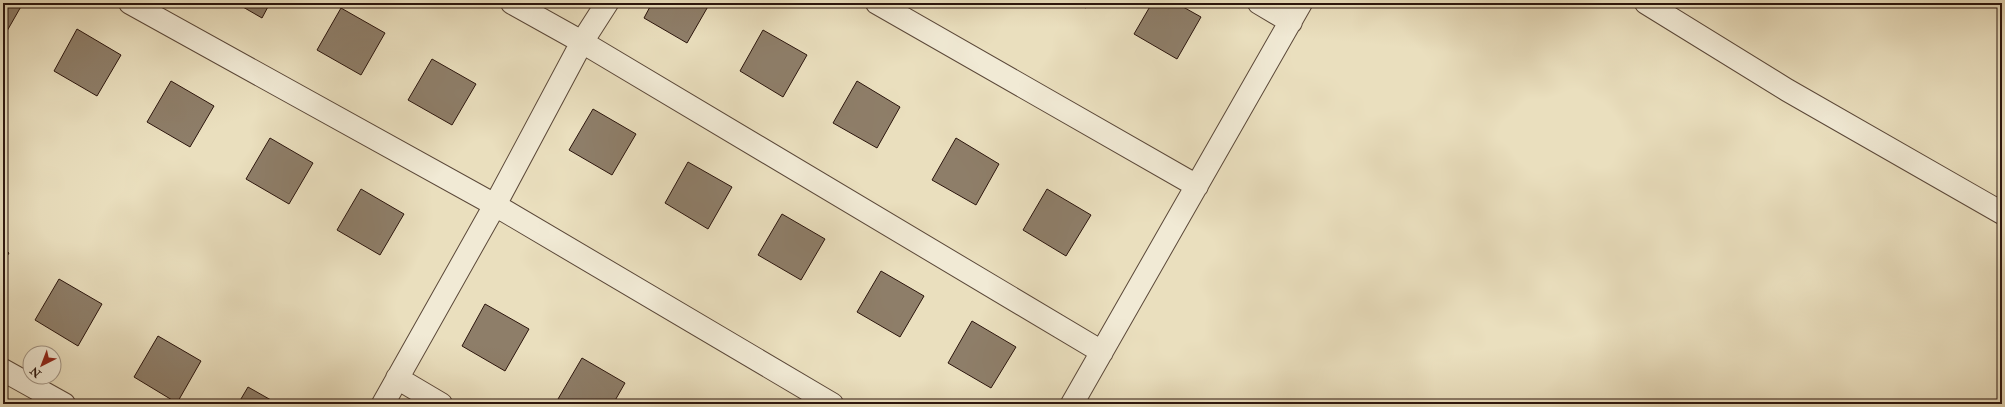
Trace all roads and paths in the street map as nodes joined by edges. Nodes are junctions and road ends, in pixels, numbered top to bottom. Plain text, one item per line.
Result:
1 (130, 3) edge
2 (512, 3) edge
3 (607, 3) edge
4 (877, 3) edge
5 (1259, 3) edge
6 (1301, 3) edge
7 (1646, 3) edge
8 (1291, 22) junction
9 (582, 42) junction
10 (1197, 186) junction
11 (495, 205) junction
12 (2002, 213) edge
13 (1102, 352) junction
14 (3, 370) edge
15 (397, 378) junction
16 (64, 404) edge
17 (383, 404) edge
18 (441, 404) edge
19 (832, 404) edge
20 (1072, 404) edge

1 - 11 street
2 - 9 street
3 - 9 street
4 - 10 street
5 - 8 street
6 - 8 street
7 - 12 street
8 - 10 street
9 - 11 street
9 - 13 street
10 - 13 street
11 - 15 street
11 - 19 street
13 - 20 street
14 - 16 street
15 - 17 street
15 - 18 street

